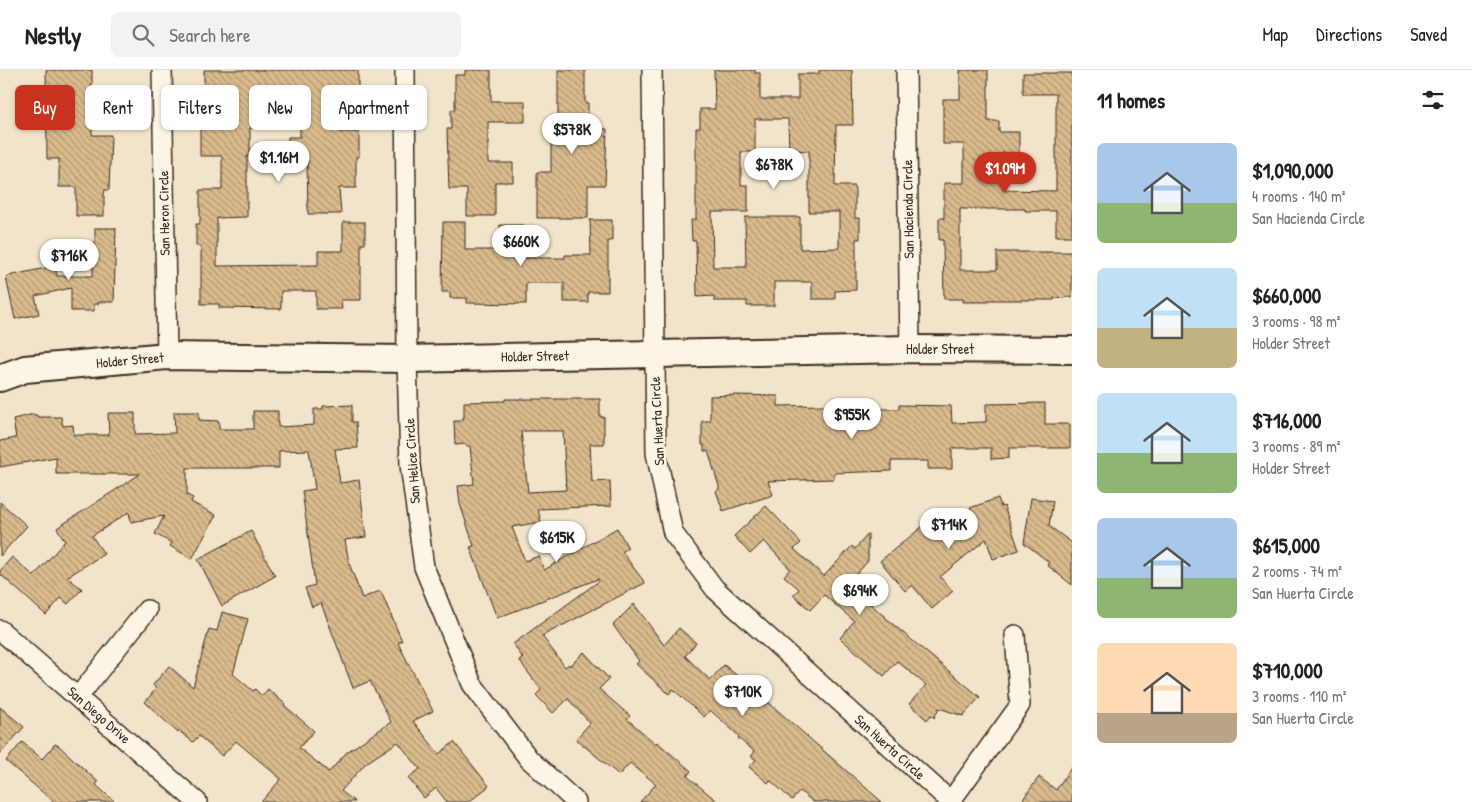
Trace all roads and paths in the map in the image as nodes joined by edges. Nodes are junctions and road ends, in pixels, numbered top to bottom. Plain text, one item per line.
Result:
1 (162, 70) edge
2 (406, 70) edge
3 (652, 70) edge
4 (906, 70) edge
5 (910, 349) junction
6 (1072, 350) edge
7 (654, 353) junction
8 (167, 356) junction
9 (407, 359) junction
10 (0, 378) edge
11 (147, 610) dead end
12 (0, 630) edge
13 (1015, 635) dead end
14 (78, 697) junction
15 (197, 802) edge
16 (576, 802) edge
17 (950, 802) edge

1 - 8 street, San Heron Circle
2 - 9 street, San Helice Circle
3 - 7 street, San Huerta Circle
4 - 5 street, San Hacienda Circle
5 - 6 street, Holder Street
5 - 7 street, Holder Street
7 - 9 street, Holder Street
7 - 17 street, San Huerta Circle
8 - 9 street, Holder Street
8 - 10 street, Holder Street
9 - 16 street, San Helice Circle
11 - 14 street
12 - 14 street, San Diego Drive
13 - 17 street
14 - 15 street, San Diego Drive

